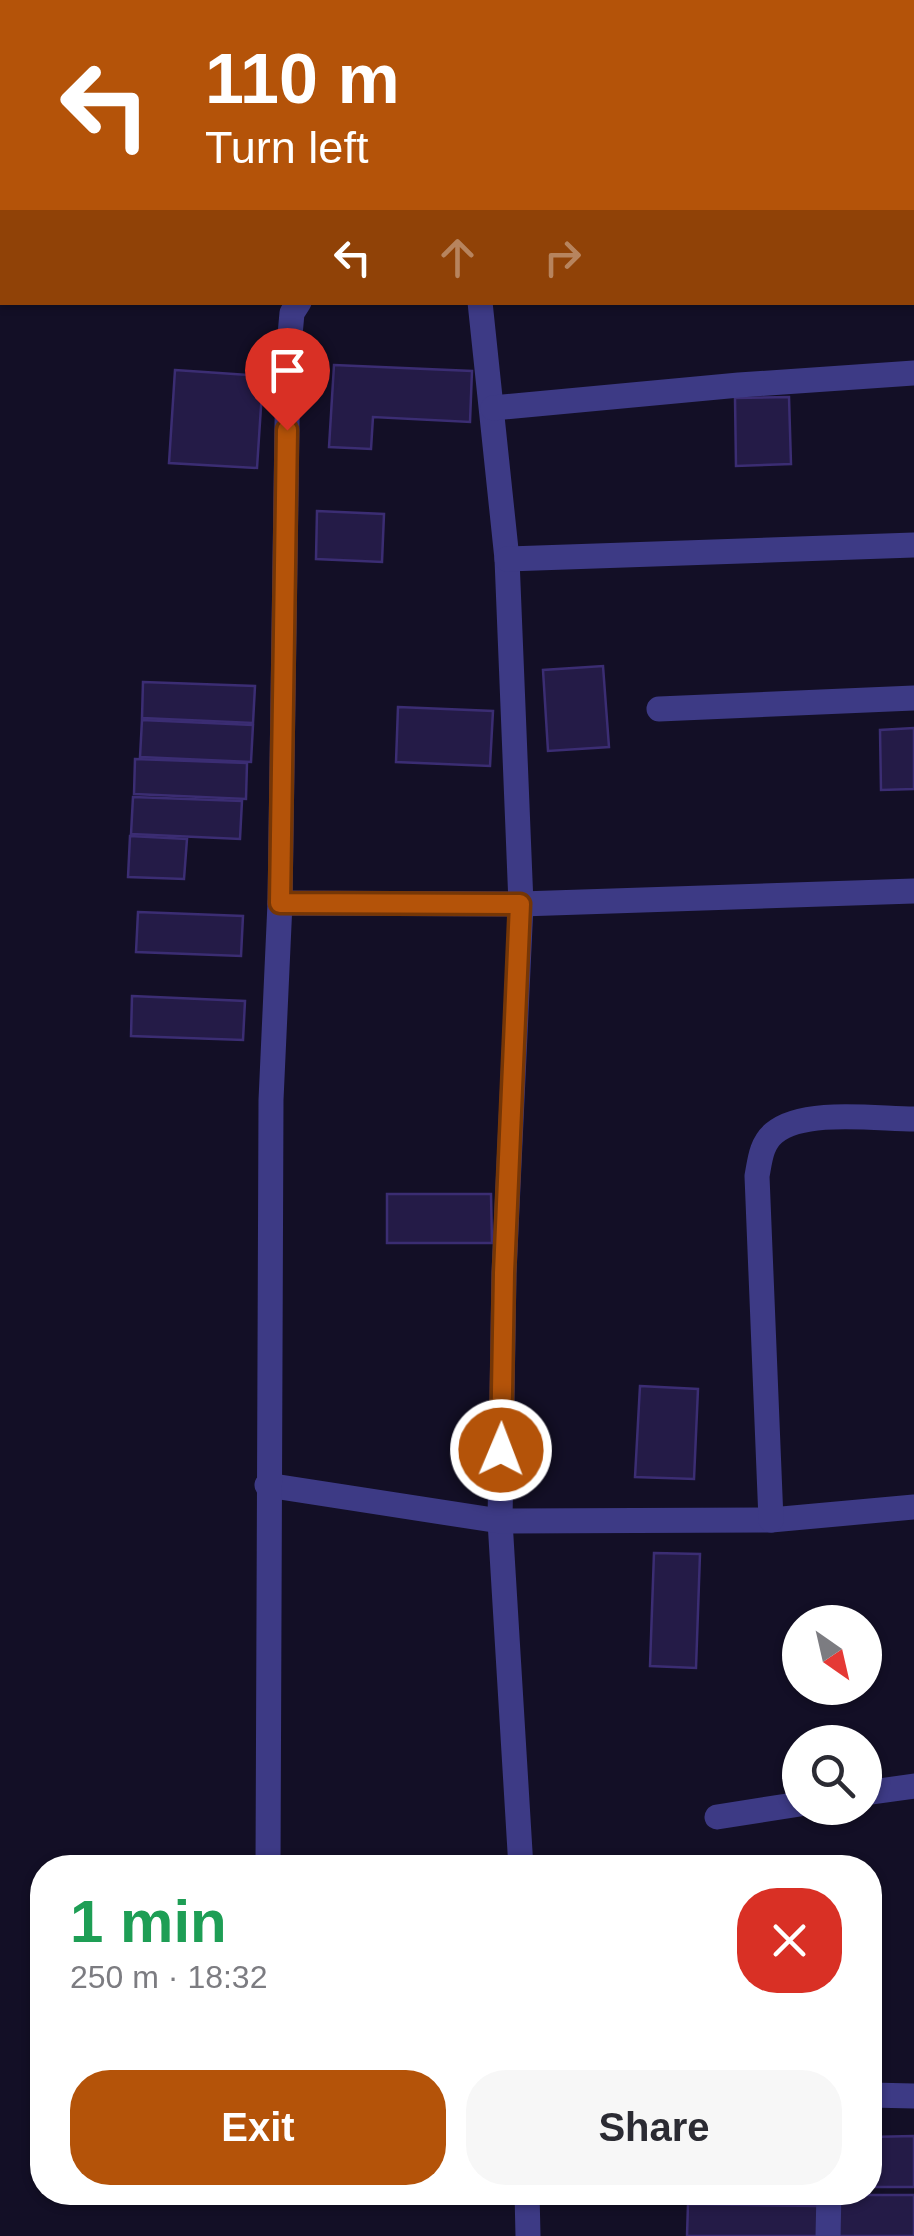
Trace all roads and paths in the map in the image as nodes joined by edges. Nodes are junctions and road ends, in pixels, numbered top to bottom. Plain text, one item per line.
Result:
1 (296, 305) edge
2 (480, 305) edge
3 (914, 373) edge
4 (493, 408) junction
5 (914, 545) edge
6 (507, 559) junction
7 (914, 698) edge
8 (659, 709) dead end
9 (914, 890) edge
10 (280, 903) junction
11 (520, 904) junction
12 (914, 1119) edge
13 (267, 1485) junction
14 (914, 1507) edge
15 (771, 1520) junction
16 (500, 1521) junction
17 (914, 1786) edge
18 (882, 1791) edge
19 (782, 1807) edge
20 (717, 1817) dead end
21 (268, 1855) edge
22 (520, 1855) edge
23 (882, 2095) edge
24 (914, 2096) edge
25 (527, 2205) edge
26 (829, 2205) edge
27 (528, 2236) edge
28 (828, 2236) edge

1 - 10 street
2 - 4 street
3 - 4 street
4 - 6 street
5 - 6 street
6 - 11 street
7 - 8 street
9 - 11 street
10 - 11 street
10 - 13 street
11 - 16 street
12 - 15 street
13 - 16 street
13 - 21 street
14 - 15 street
15 - 16 street
16 - 22 street
17 - 18 street
19 - 20 street
23 - 24 street
25 - 27 street
26 - 28 street

